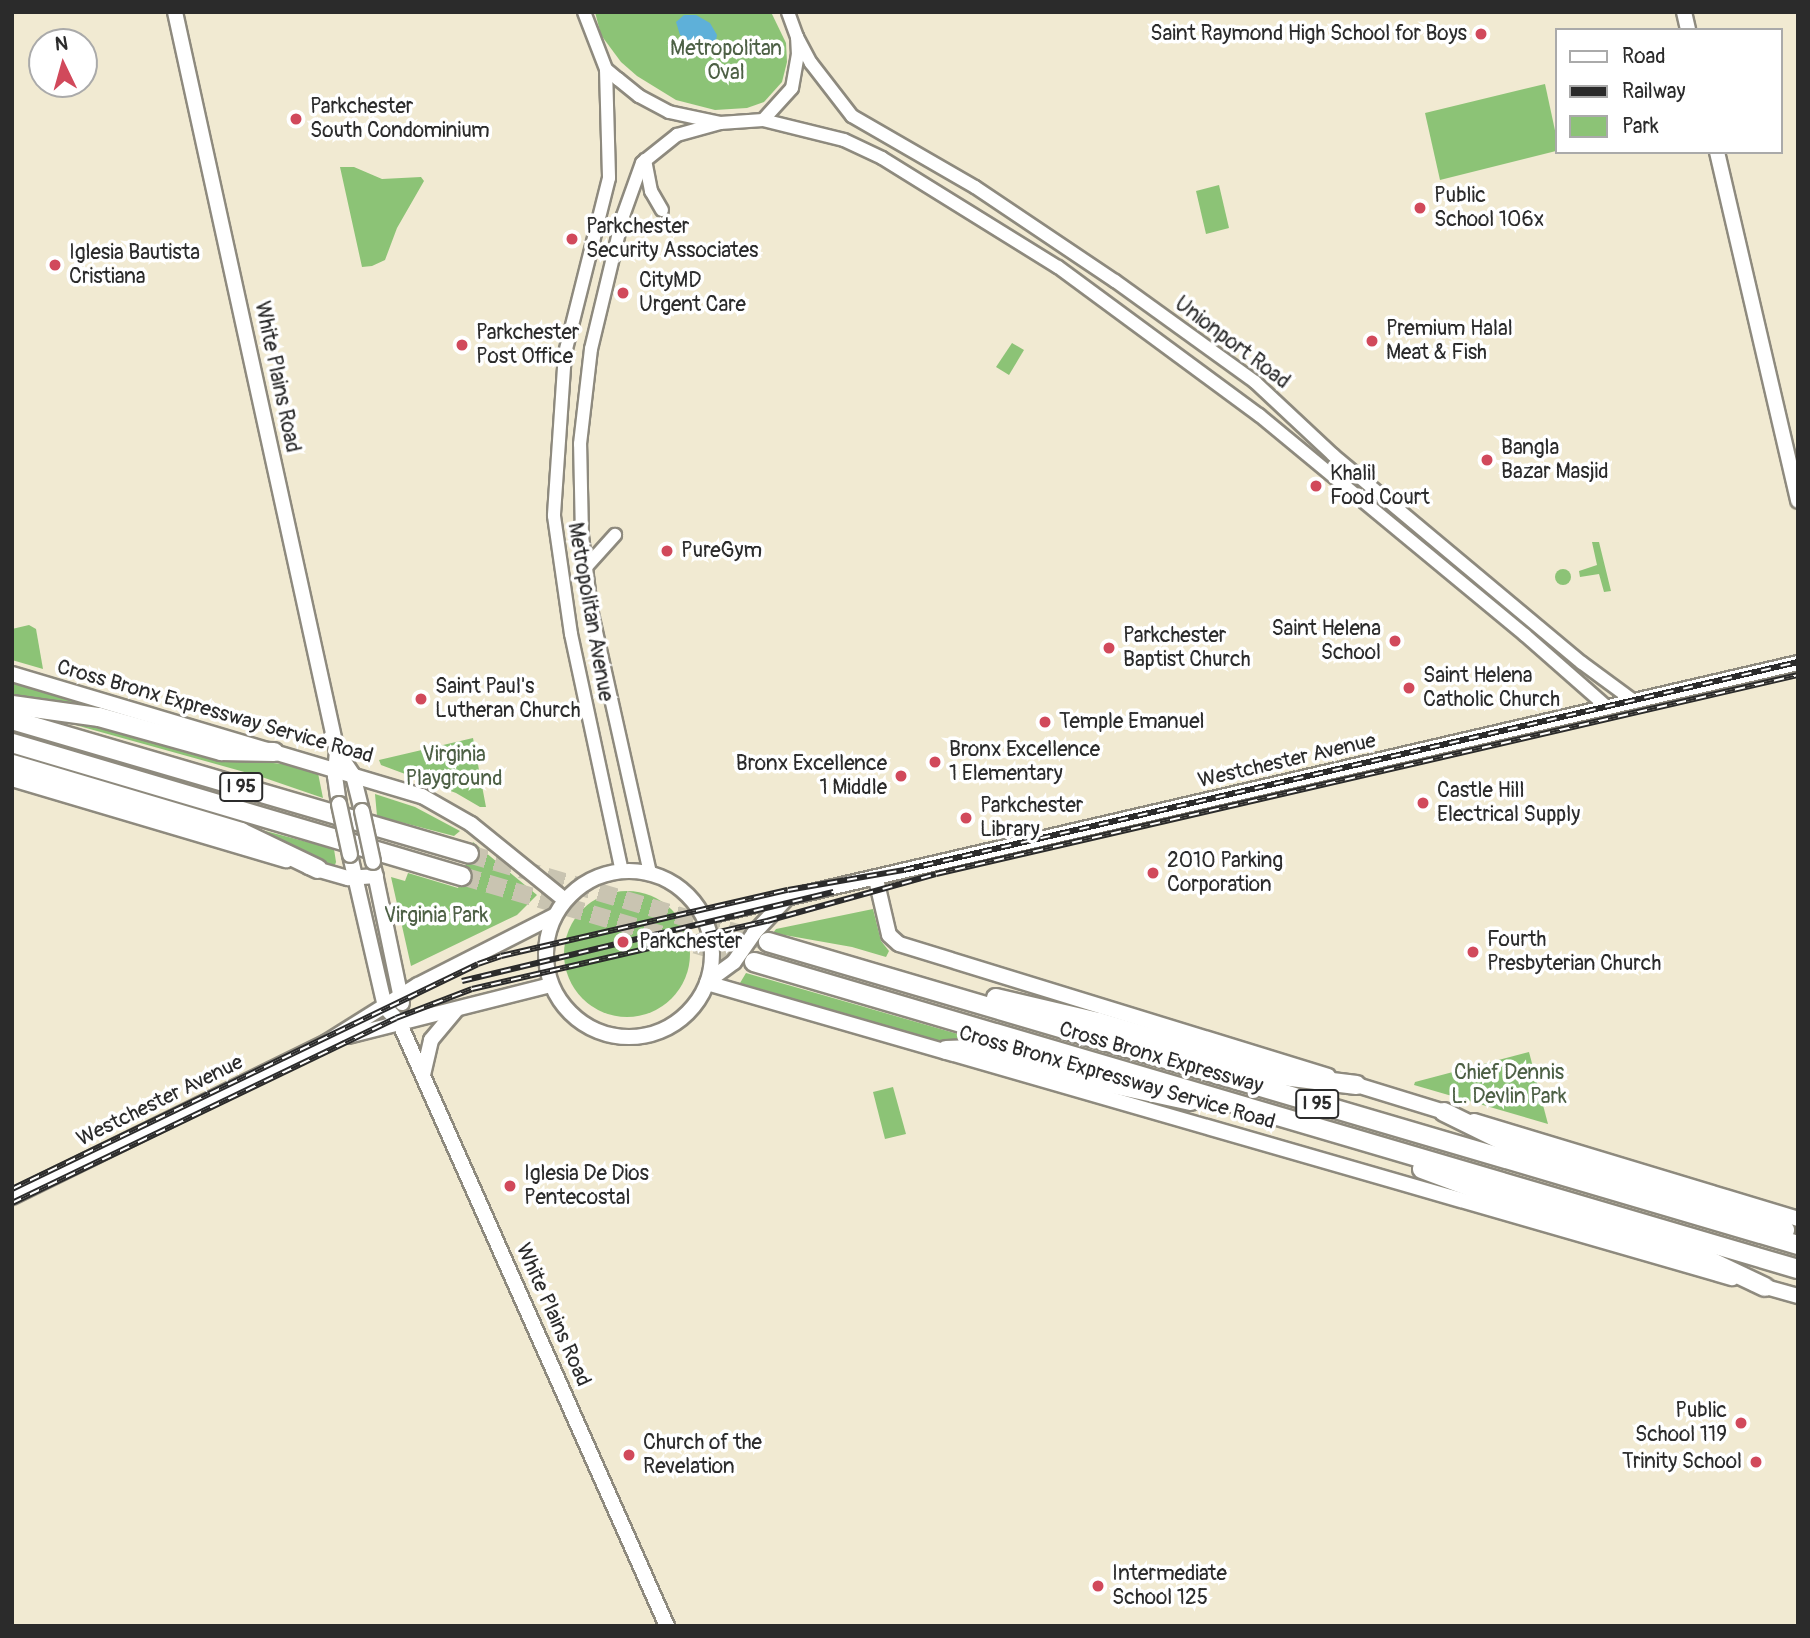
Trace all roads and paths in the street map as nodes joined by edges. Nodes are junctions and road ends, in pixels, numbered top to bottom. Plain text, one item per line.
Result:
1 (175, 12) edge
2 (584, 12) edge
3 (788, 12) edge
4 (797, 37) junction
5 (606, 68) junction
6 (763, 120) junction
7 (720, 123) junction
8 (1717, 154) edge
9 (645, 160) junction
10 (662, 210) dead end
11 (1026, 221) junction
12 (1013, 239) junction
13 (1798, 501) edge
14 (615, 535) dead end
15 (587, 566) junction
16 (1798, 663) edge
17 (12, 674) edge
18 (1635, 702) junction
19 (12, 705) edge
20 (1608, 708) junction
21 (12, 720) edge
22 (12, 743) edge
23 (337, 751) junction
24 (274, 752) junction
25 (12, 764) edge
26 (335, 769) junction
27 (353, 775) junction
28 (12, 779) edge
29 (469, 854) tunnel mouth
30 (318, 869) junction
31 (374, 869) junction
32 (622, 871) junction
33 (650, 873) junction
34 (462, 876) tunnel mouth
35 (356, 878) junction
36 (876, 879) junction
37 (786, 899) junction
38 (565, 900) junction
39 (554, 916) junction
40 (704, 917) junction
41 (768, 942) tunnel mouth
42 (754, 962) tunnel mouth
43 (837, 963) junction
44 (707, 982) junction
45 (551, 985) junction
46 (402, 996) junction
47 (385, 1007) junction
48 (457, 1010) junction
49 (399, 1022) junction
50 (327, 1042) junction
51 (946, 1050) junction
52 (422, 1075) junction
53 (1356, 1084) junction
54 (1444, 1112) junction
55 (1284, 1118) junction
56 (1359, 1140) junction
57 (12, 1197) edge
58 (1798, 1219) edge
59 (1798, 1235) edge
60 (1798, 1245) edge
61 (1798, 1269) edge
62 (1765, 1287) junction
63 (1798, 1296) edge
64 (667, 1626) edge

1 - 23 main road, White Plains Road
2 - 5 street
3 - 4 street
4 - 6 street
4 - 11 street, Unionport Road
5 - 7 street
5 - 32 street, Metropolitan Avenue
6 - 7 street
6 - 12 street, Unionport Road
7 - 9 street, Metropolitan Avenue
8 - 13 main road
9 - 10 street
9 - 15 street, Metropolitan Avenue
11 - 12 street
11 - 18 street, Unionport Road
12 - 20 street, Unionport Road
14 - 15 street
15 - 33 street, Metropolitan Avenue
16 - 18 main road, Westchester Avenue
17 - 24 main road, Cross Bronx Expressway Service Road
18 - 20 main road, Westchester Avenue
19 - 24 highway
20 - 36 main road, Westchester Avenue
21 - 29 highway, I 95
22 - 34 highway, I 95
23 - 26 main road, White Plains Road
23 - 27 main road, White Plains Road
24 - 26 main road, Cross Bronx Expressway Service Road
25 - 30 highway
26 - 27 main road, Cross Bronx Expressway Service Road
26 - 35 main road, White Plains Road, bridge
27 - 31 main road, White Plains Road, bridge
27 - 38 main road, Cross Bronx Expressway Service Road
28 - 30 main road
30 - 35 main road
31 - 35 main road
31 - 46 main road, White Plains Road
32 - 33 main road
32 - 38 main road
33 - 40 main road
35 - 47 main road, White Plains Road
36 - 37 main road, Westchester Avenue
36 - 53 main road
37 - 40 main road, Westchester Avenue
37 - 44 main road
38 - 39 main road
39 - 45 main road
39 - 46 main road, Westchester Avenue
40 - 44 main road
41 - 43 highway, Cross Bronx Expressway / I 95
42 - 55 highway, Cross Bronx Expressway / I 95
43 - 53 highway
43 - 60 highway, Cross Bronx Expressway / I 95
44 - 45 main road
44 - 51 main road, Cross Bronx Expressway Service Road
45 - 48 main road, Westchester Avenue
46 - 47 main road, Westchester Avenue
46 - 49 main road, White Plains Road
47 - 49 main road, White Plains Road
47 - 50 main road, Westchester Avenue
48 - 49 main road, Westchester Avenue
48 - 52 main road
49 - 50 main road, Westchester Avenue
49 - 52 main road, White Plains Road
50 - 57 main road, Westchester Avenue
51 - 55 highway
51 - 62 main road, Cross Bronx Expressway Service Road
52 - 64 main road, White Plains Road
53 - 54 main road
54 - 58 main road
54 - 59 highway
55 - 56 highway, Cross Bronx Expressway / I 95
56 - 61 highway, Cross Bronx Expressway / I 95
56 - 62 highway
62 - 63 main road, Cross Bronx Expressway Service Road

